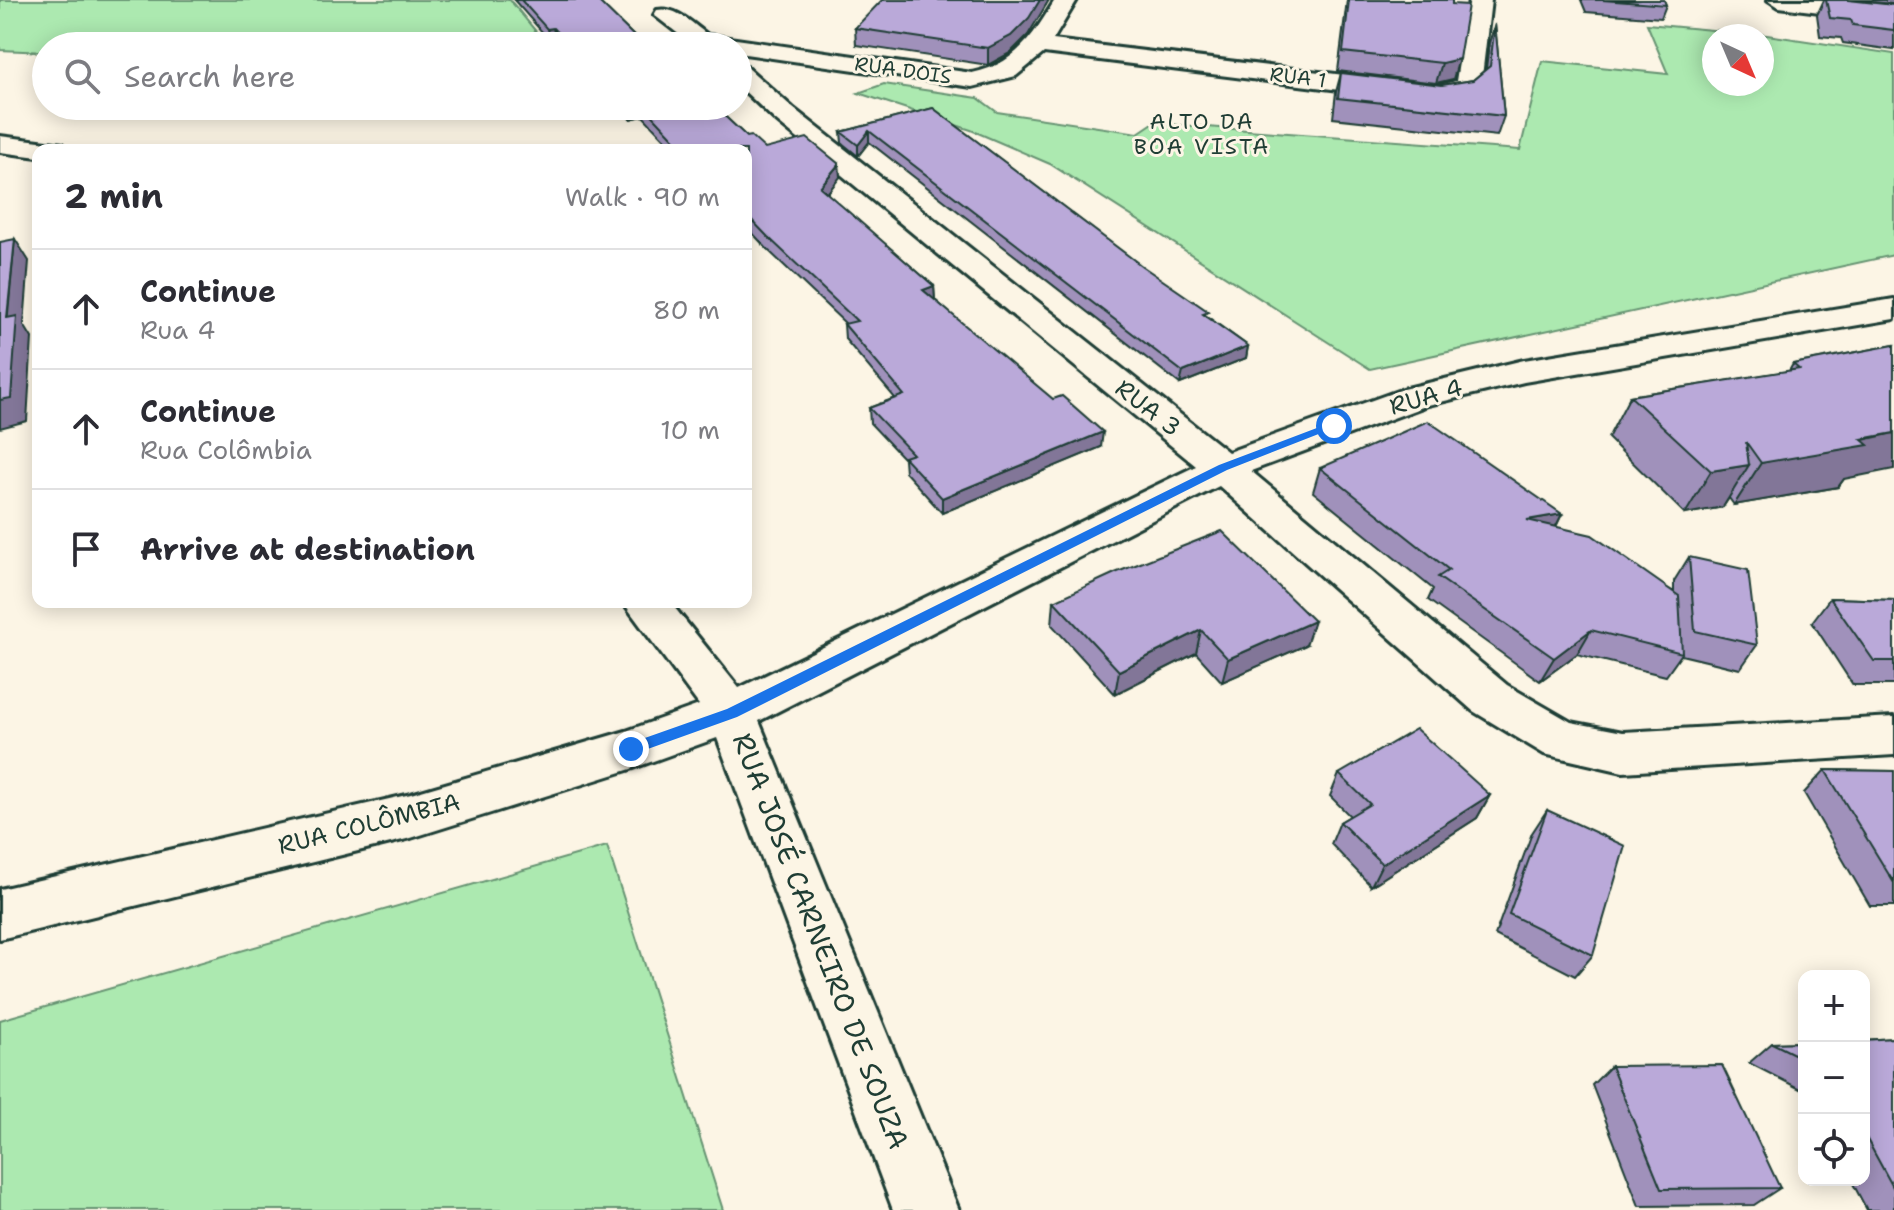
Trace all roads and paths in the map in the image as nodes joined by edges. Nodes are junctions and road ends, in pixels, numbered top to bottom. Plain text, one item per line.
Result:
1 (1066, 0) edge
2 (1480, 0) edge
3 (1779, 0) edge
4 (1894, 14) edge
5 (665, 15) dead end
6 (690, 32) edge
7 (1040, 45) junction
8 (752, 49) edge
9 (752, 85) edge
10 (0, 144) edge
11 (32, 148) edge
12 (1894, 309) edge
13 (1223, 468) junction
14 (650, 608) edge
15 (732, 713) junction
16 (1894, 736) edge
17 (0, 914) edge
18 (926, 1210) edge

1 - 7 street, RUA DOIS
2 - 7 street, RUA 1
3 - 4 street
5 - 6 street
7 - 8 street, RUA DOIS
9 - 13 street, RUA 3
10 - 11 street
12 - 13 street, RUA 4
13 - 15 street, RUA 4
13 - 16 street, RUA 3
14 - 15 street, RUA JOSÉ CARNEIRO DE SOUZA
15 - 17 street, RUA COLÔMBIA
15 - 18 street, RUA JOSÉ CARNEIRO DE SOUZA

